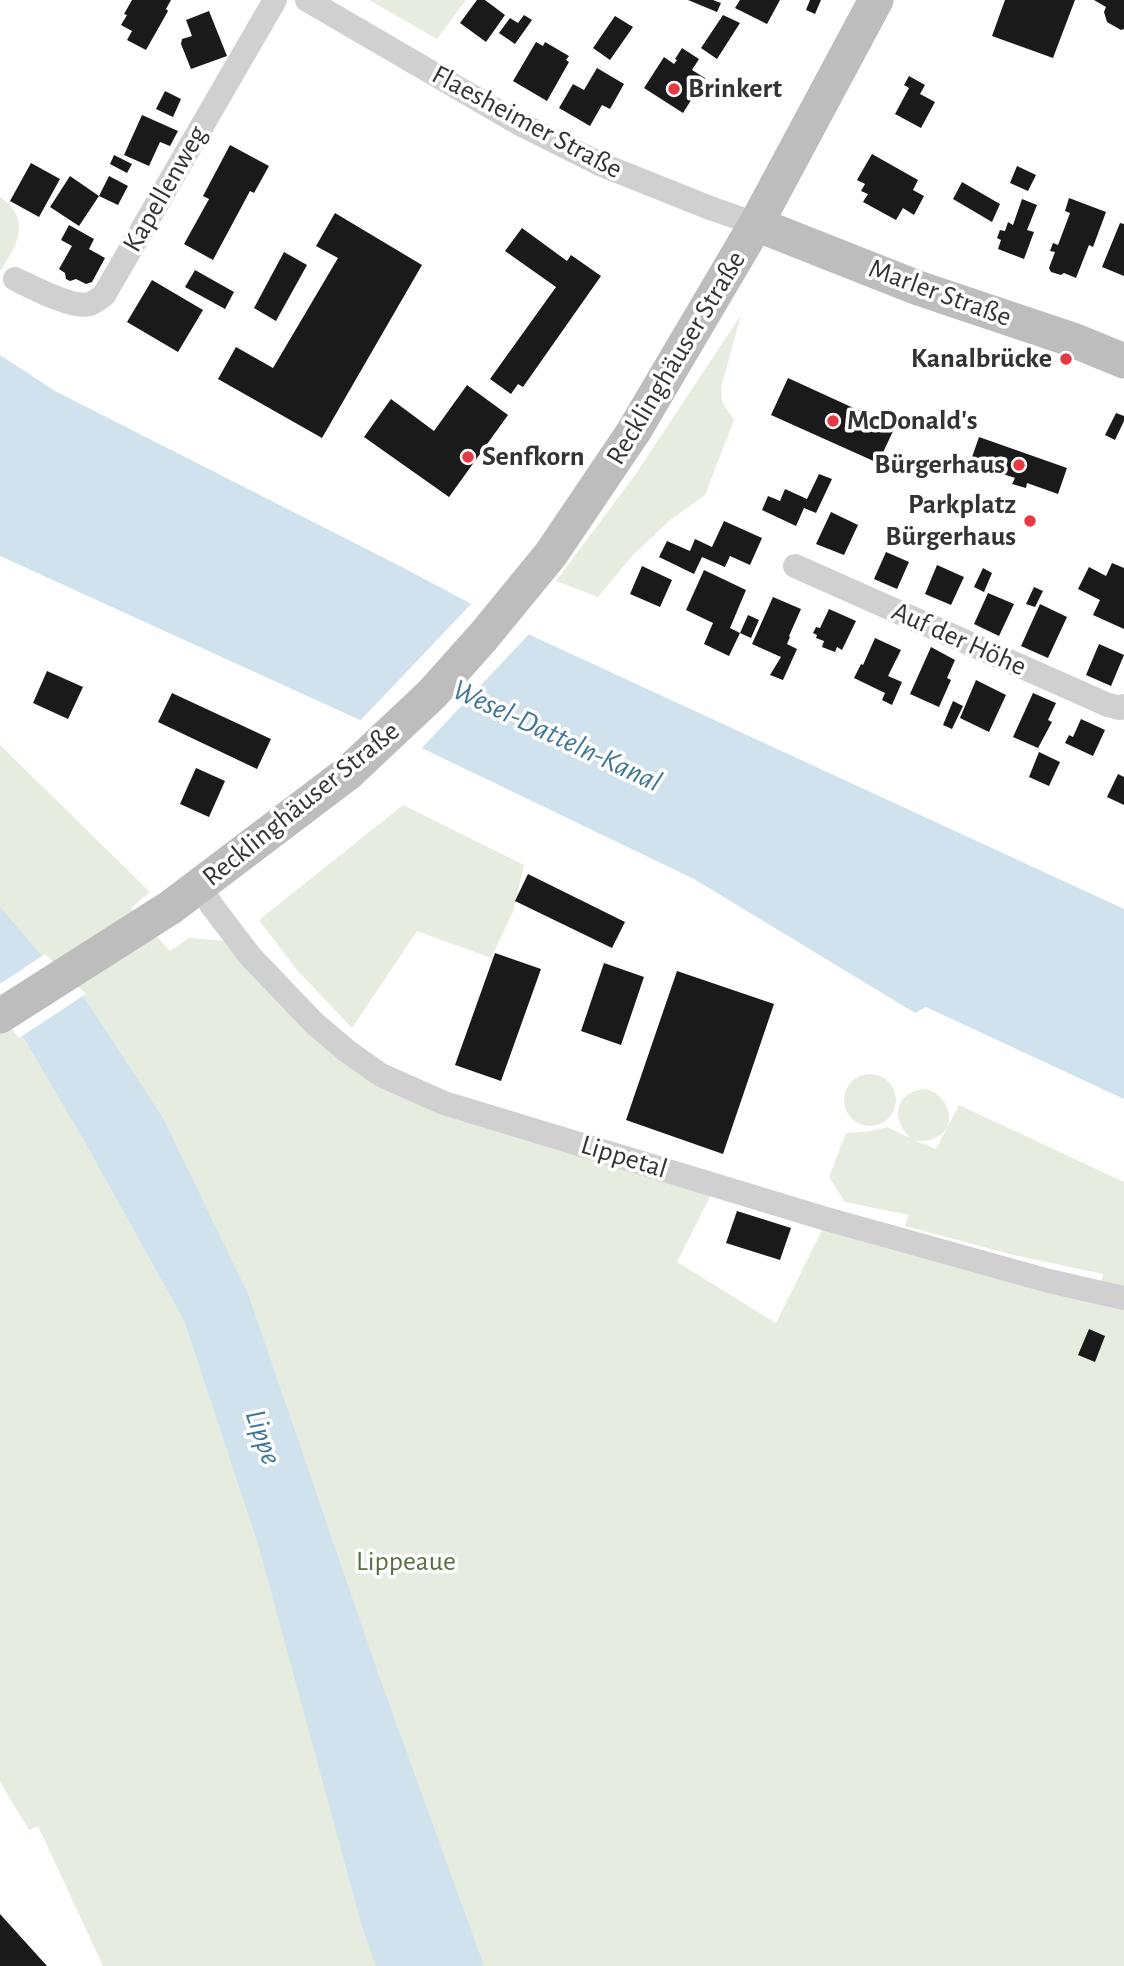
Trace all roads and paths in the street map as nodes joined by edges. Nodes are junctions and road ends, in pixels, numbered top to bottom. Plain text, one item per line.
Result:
1 (275, 0) edge
2 (307, 0) edge
3 (876, 0) edge
4 (756, 224) junction
5 (15, 279) dead end
6 (1124, 360) edge
7 (795, 566) dead end
8 (1124, 706) edge
9 (200, 887) junction
10 (0, 1016) edge
11 (1124, 1298) edge

1 - 5 street, Kapellenweg
2 - 4 street, Flaesheimer Straße
3 - 4 main road, Recklinghäuser Straße
4 - 6 main road, Marler Straße
4 - 9 main road, Recklinghäuser Straße
7 - 8 street, Auf der Höhe
9 - 10 main road, Recklinghäuser Straße
9 - 11 street, Lippetal

